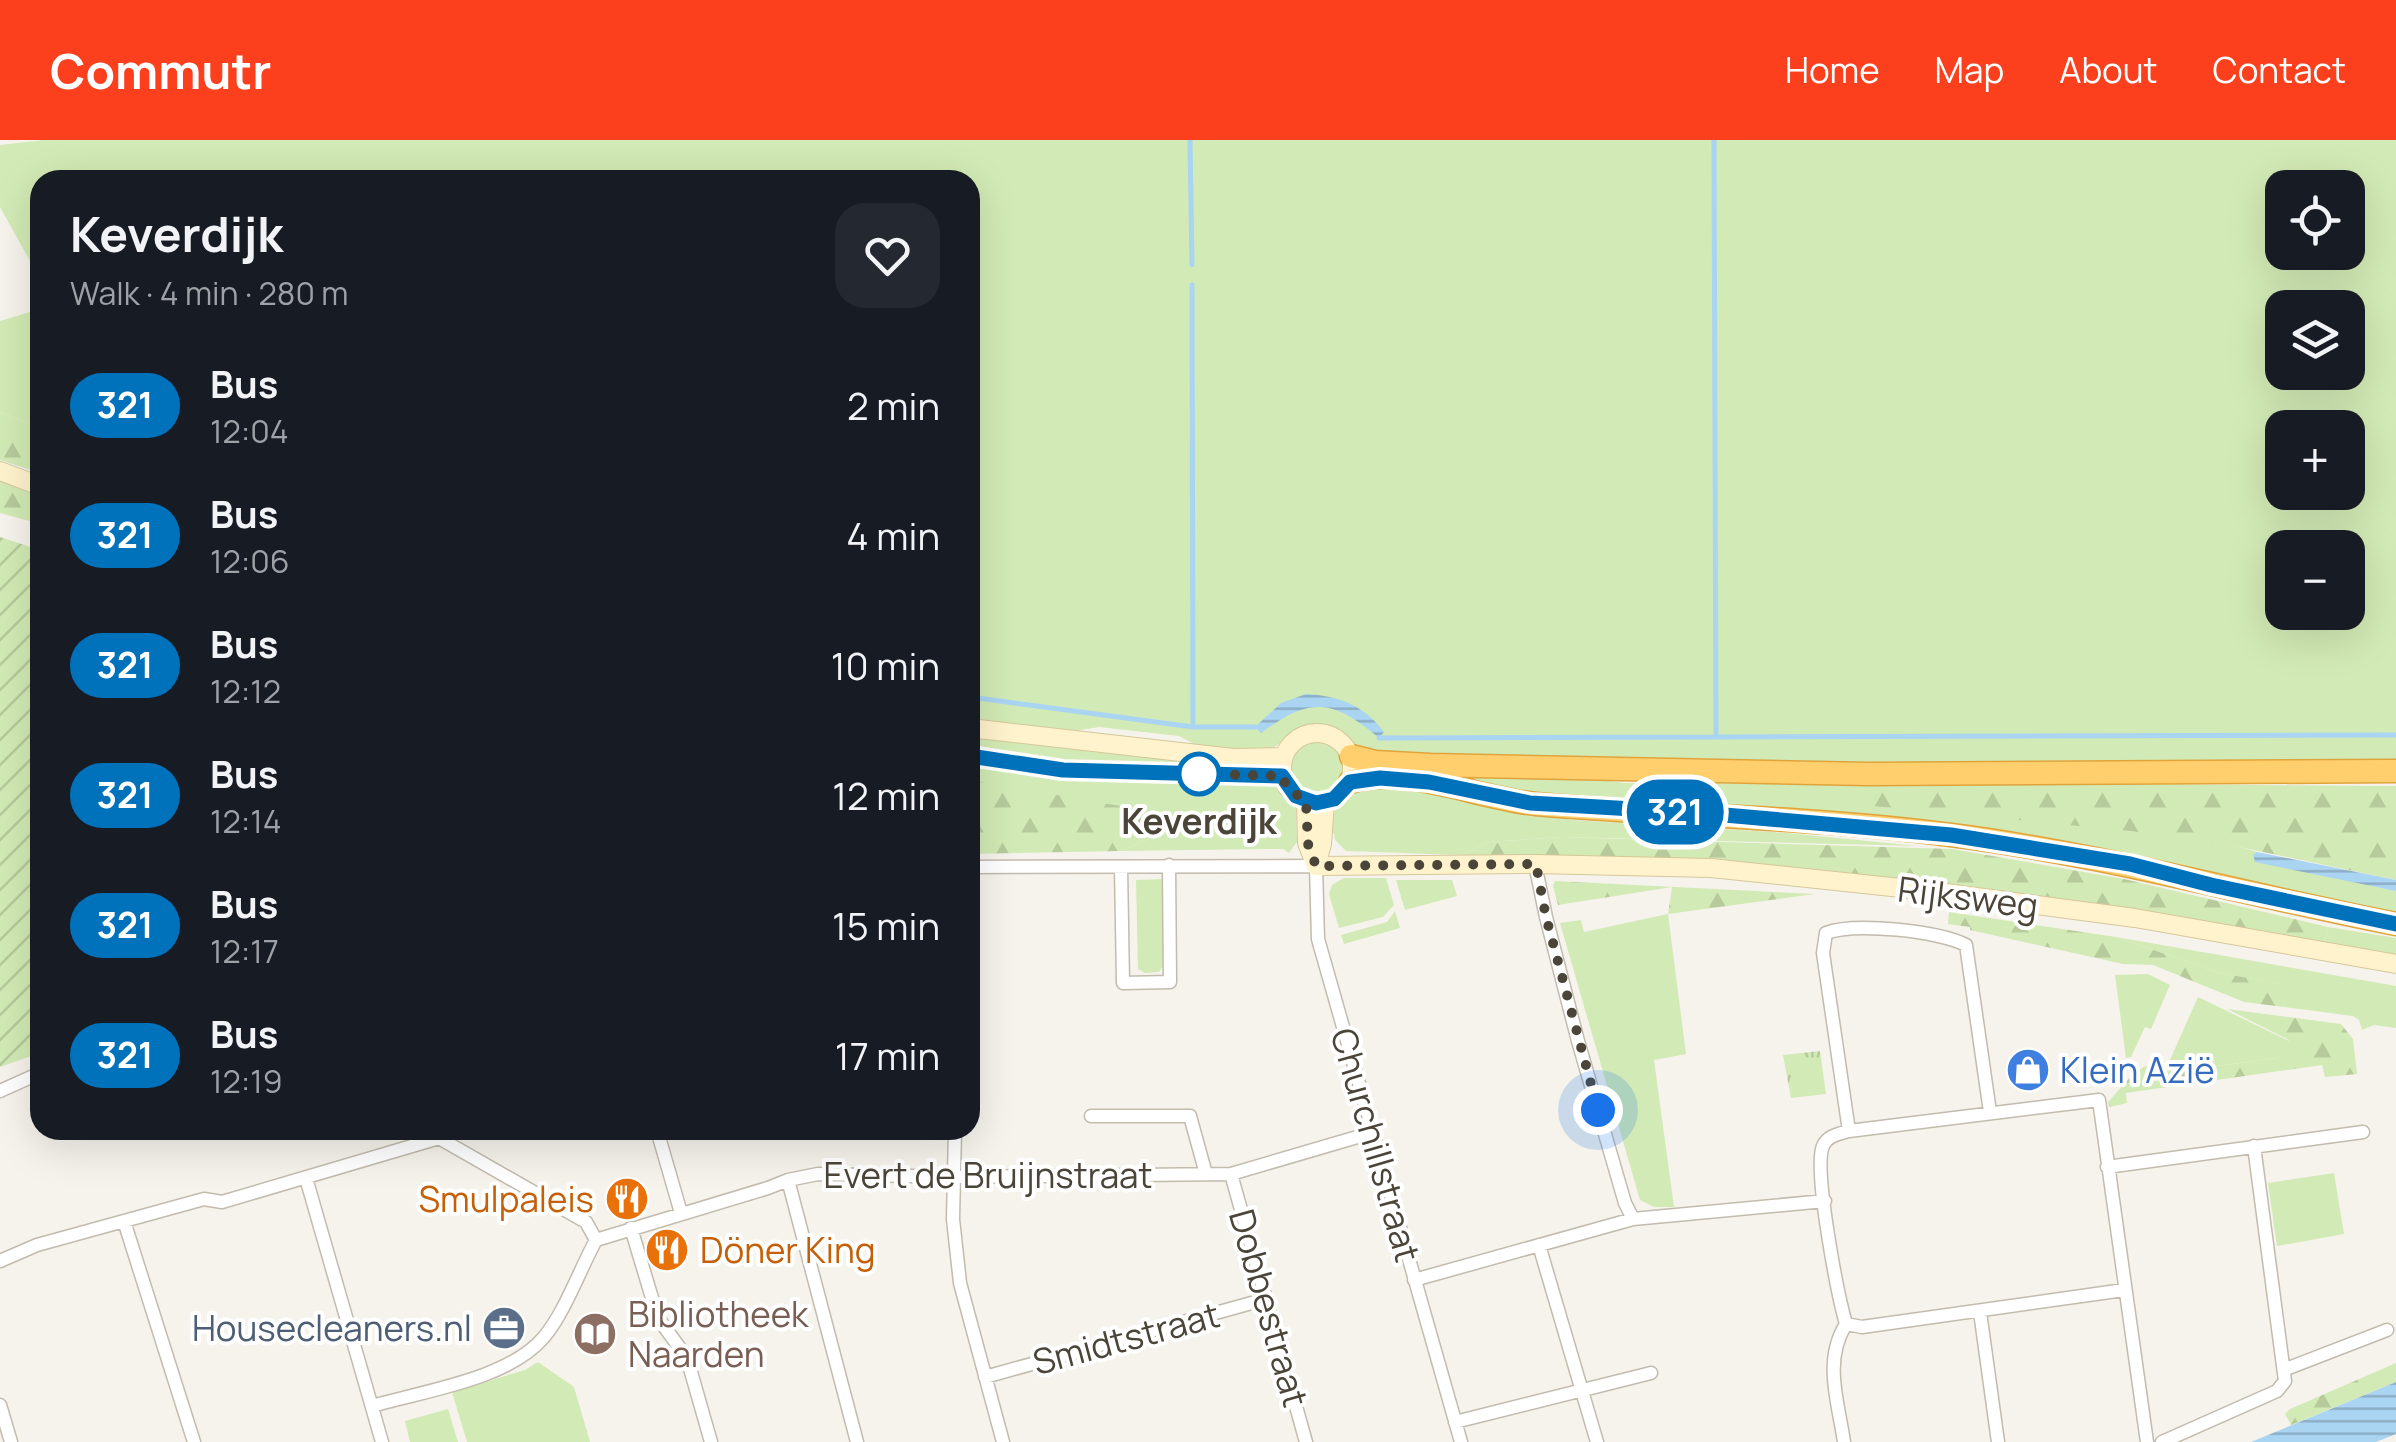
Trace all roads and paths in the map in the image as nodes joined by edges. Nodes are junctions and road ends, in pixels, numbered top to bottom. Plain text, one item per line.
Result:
1 (0, 471) edge
2 (30, 482) edge
3 (980, 729) edge
4 (1351, 756) junction
5 (980, 758) edge
6 (1283, 766) junction
7 (2396, 771) edge
8 (1350, 782) junction
9 (1316, 802) junction
10 (1536, 864) junction
11 (1170, 866) junction
12 (1316, 866) junction
13 (1121, 867) junction
14 (980, 868) edge
15 (2396, 924) edge
16 (2396, 964) edge
17 (30, 1078) edge
18 (0, 1091) edge
19 (1990, 1112) junction
20 (1091, 1116) dead end
21 (1371, 1132) junction
22 (1848, 1132) junction
23 (2363, 1132) dead end
24 (420, 1140) edge
25 (448, 1140) edge
26 (660, 1140) edge
27 (955, 1140) edge
28 (2254, 1146) junction
29 (2107, 1167) junction
30 (1206, 1174) junction
31 (1231, 1174) junction
32 (306, 1178) junction
33 (955, 1178) junction
34 (788, 1180) junction
35 (1825, 1202) junction
36 (681, 1214) junction
37 (1633, 1219) junction
38 (124, 1222) junction
39 (631, 1228) junction
40 (596, 1240) junction
41 (1539, 1245) junction
42 (0, 1261) edge
43 (1414, 1280) junction
44 (2124, 1290) junction
45 (1266, 1299) junction
46 (1980, 1312) junction
47 (1846, 1324) junction
48 (2387, 1330) dead end
49 (2286, 1369) junction
50 (1651, 1373) dead end
51 (985, 1377) junction
52 (1582, 1391) junction
53 (0, 1405) edge
54 (372, 1406) junction
55 (1455, 1422) junction
56 (1304, 1441) edge
57 (11, 1442) edge
58 (194, 1442) edge
59 (382, 1442) edge
60 (711, 1442) edge
61 (857, 1442) edge
62 (1003, 1442) edge
63 (1461, 1442) edge
64 (1596, 1442) edge
65 (1844, 1442) edge
66 (1998, 1442) edge
67 (2147, 1442) edge
68 (2162, 1442) edge

1 - 2 main road
3 - 6 main road
4 - 6 main road
4 - 7 highway
4 - 8 main road
5 - 6 main road
6 - 9 main road
8 - 9 main road
8 - 15 highway
9 - 12 main road, Churchillstraat
10 - 12 main road
10 - 16 main road, Rijksweg
10 - 37 street
11 - 12 street
11 - 13 street
11 - 13 street
12 - 21 street, Churchillstraat
13 - 14 street
17 - 18 street
19 - 22 street
19 - 22 street
19 - 29 street
20 - 30 street
21 - 31 street, Evert de Bruijnstraat
21 - 43 street, Churchillstraat
22 - 35 street
23 - 28 street
24 - 32 street
25 - 40 street
26 - 36 street
27 - 33 street
28 - 29 street
28 - 49 street
29 - 44 street
30 - 31 street, Evert de Bruijnstraat
30 - 33 street, Evert de Bruijnstraat
31 - 45 street, Dobbestraat
32 - 38 street
32 - 54 street
33 - 34 street, Evert de Bruijnstraat
33 - 51 street
34 - 36 street, Evert de Bruijnstraat
34 - 61 street
35 - 37 street
35 - 47 street
36 - 39 street, Evert de Bruijnstraat
37 - 41 street
38 - 42 street
38 - 58 street
39 - 40 street, Evert de Bruijnstraat
39 - 60 street
40 - 54 street
41 - 43 street
41 - 52 street
43 - 55 street, Churchillstraat
44 - 46 street
44 - 67 street
45 - 51 street, Smidtstraat
45 - 56 street, Dobbestraat
46 - 47 street
46 - 66 street
47 - 65 street
48 - 49 street
49 - 68 street
50 - 52 street
51 - 62 street
52 - 55 street
52 - 64 street
53 - 57 street
54 - 59 street
55 - 63 street, Churchillstraat

